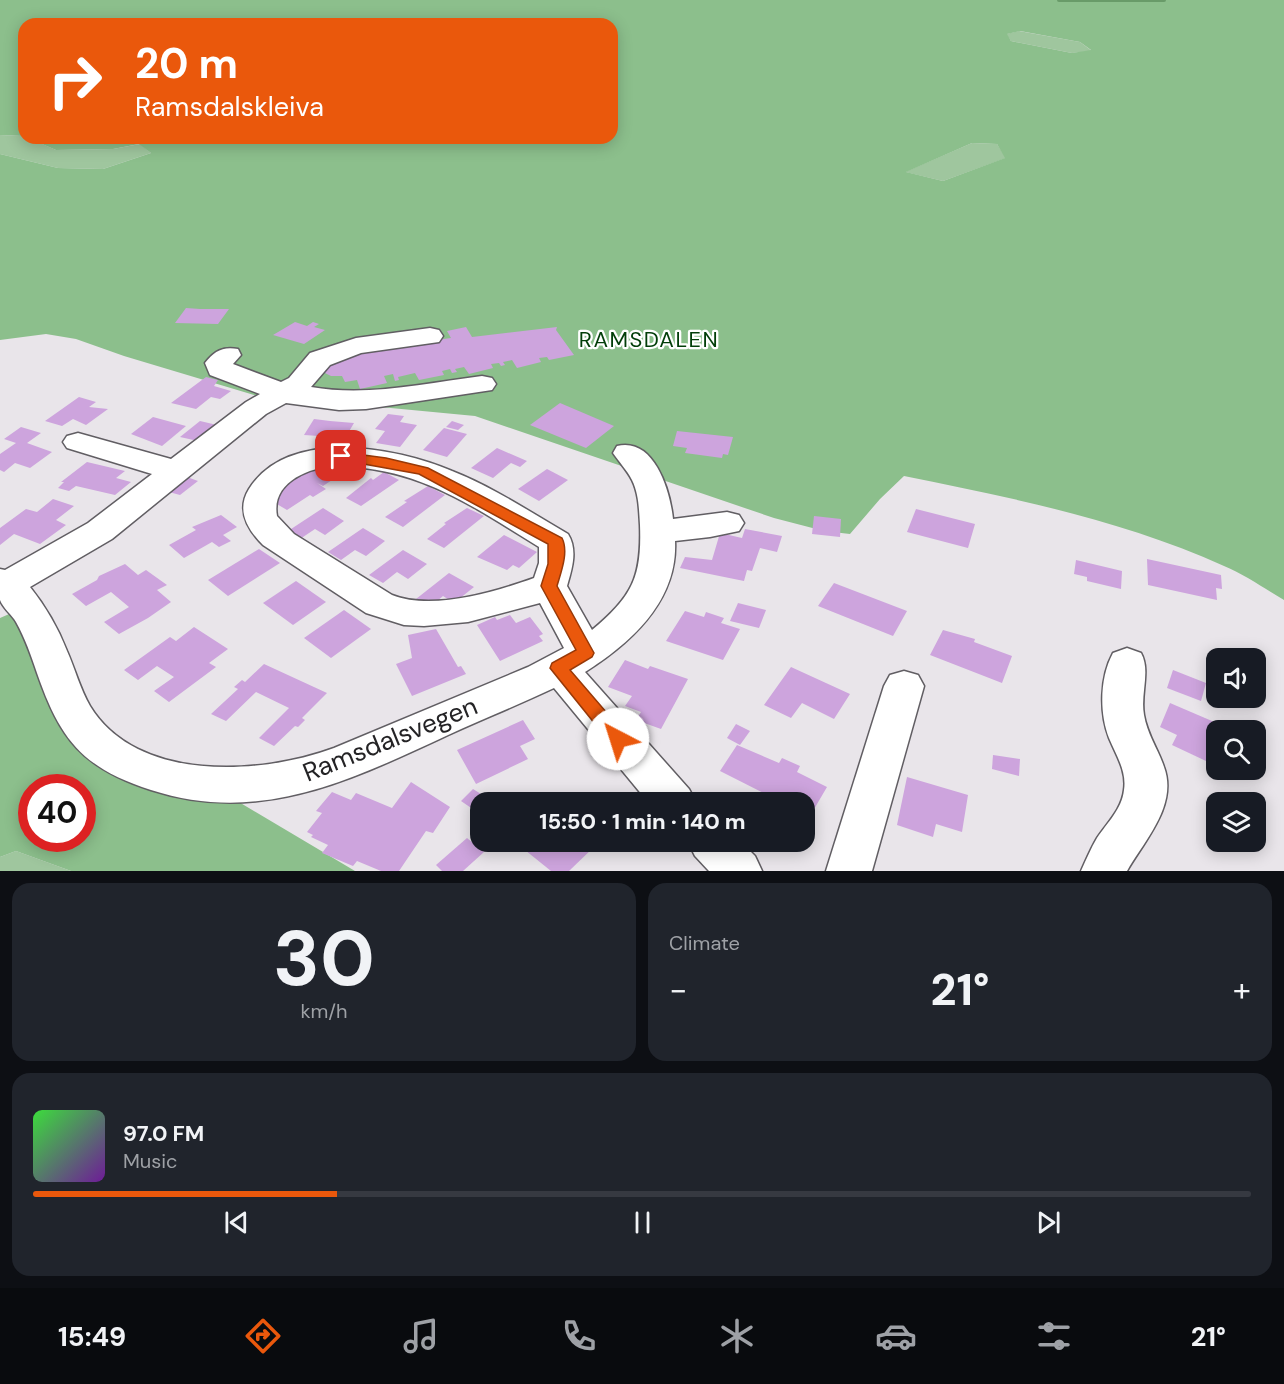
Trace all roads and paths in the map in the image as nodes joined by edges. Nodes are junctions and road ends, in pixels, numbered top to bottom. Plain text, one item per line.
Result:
1 (430, 336) dead end
2 (228, 355) dead end
3 (482, 384) dead end
4 (279, 394) junction
5 (78, 442) dead end
6 (628, 453) dead end
7 (177, 471) junction
8 (727, 523) dead end
9 (658, 533) junction
10 (4, 583) edge
11 (549, 586) junction
12 (572, 660) junction
13 (1128, 663) dead end
14 (904, 686) dead end
15 (667, 792) edge
16 (721, 852) edge
17 (739, 871) edge
18 (849, 871) edge
19 (1104, 871) edge

1 - 4 street
2 - 4 street
3 - 4 street
4 - 7 street
5 - 7 street
6 - 9 street, Ramsdalsvegen
7 - 10 street
8 - 9 street
9 - 12 street, Ramsdalsvegen
10 - 12 street, Ramsdalsvegen
11 - 11 street
11 - 12 street
12 - 15 street
13 - 19 street
14 - 18 street
16 - 17 street

